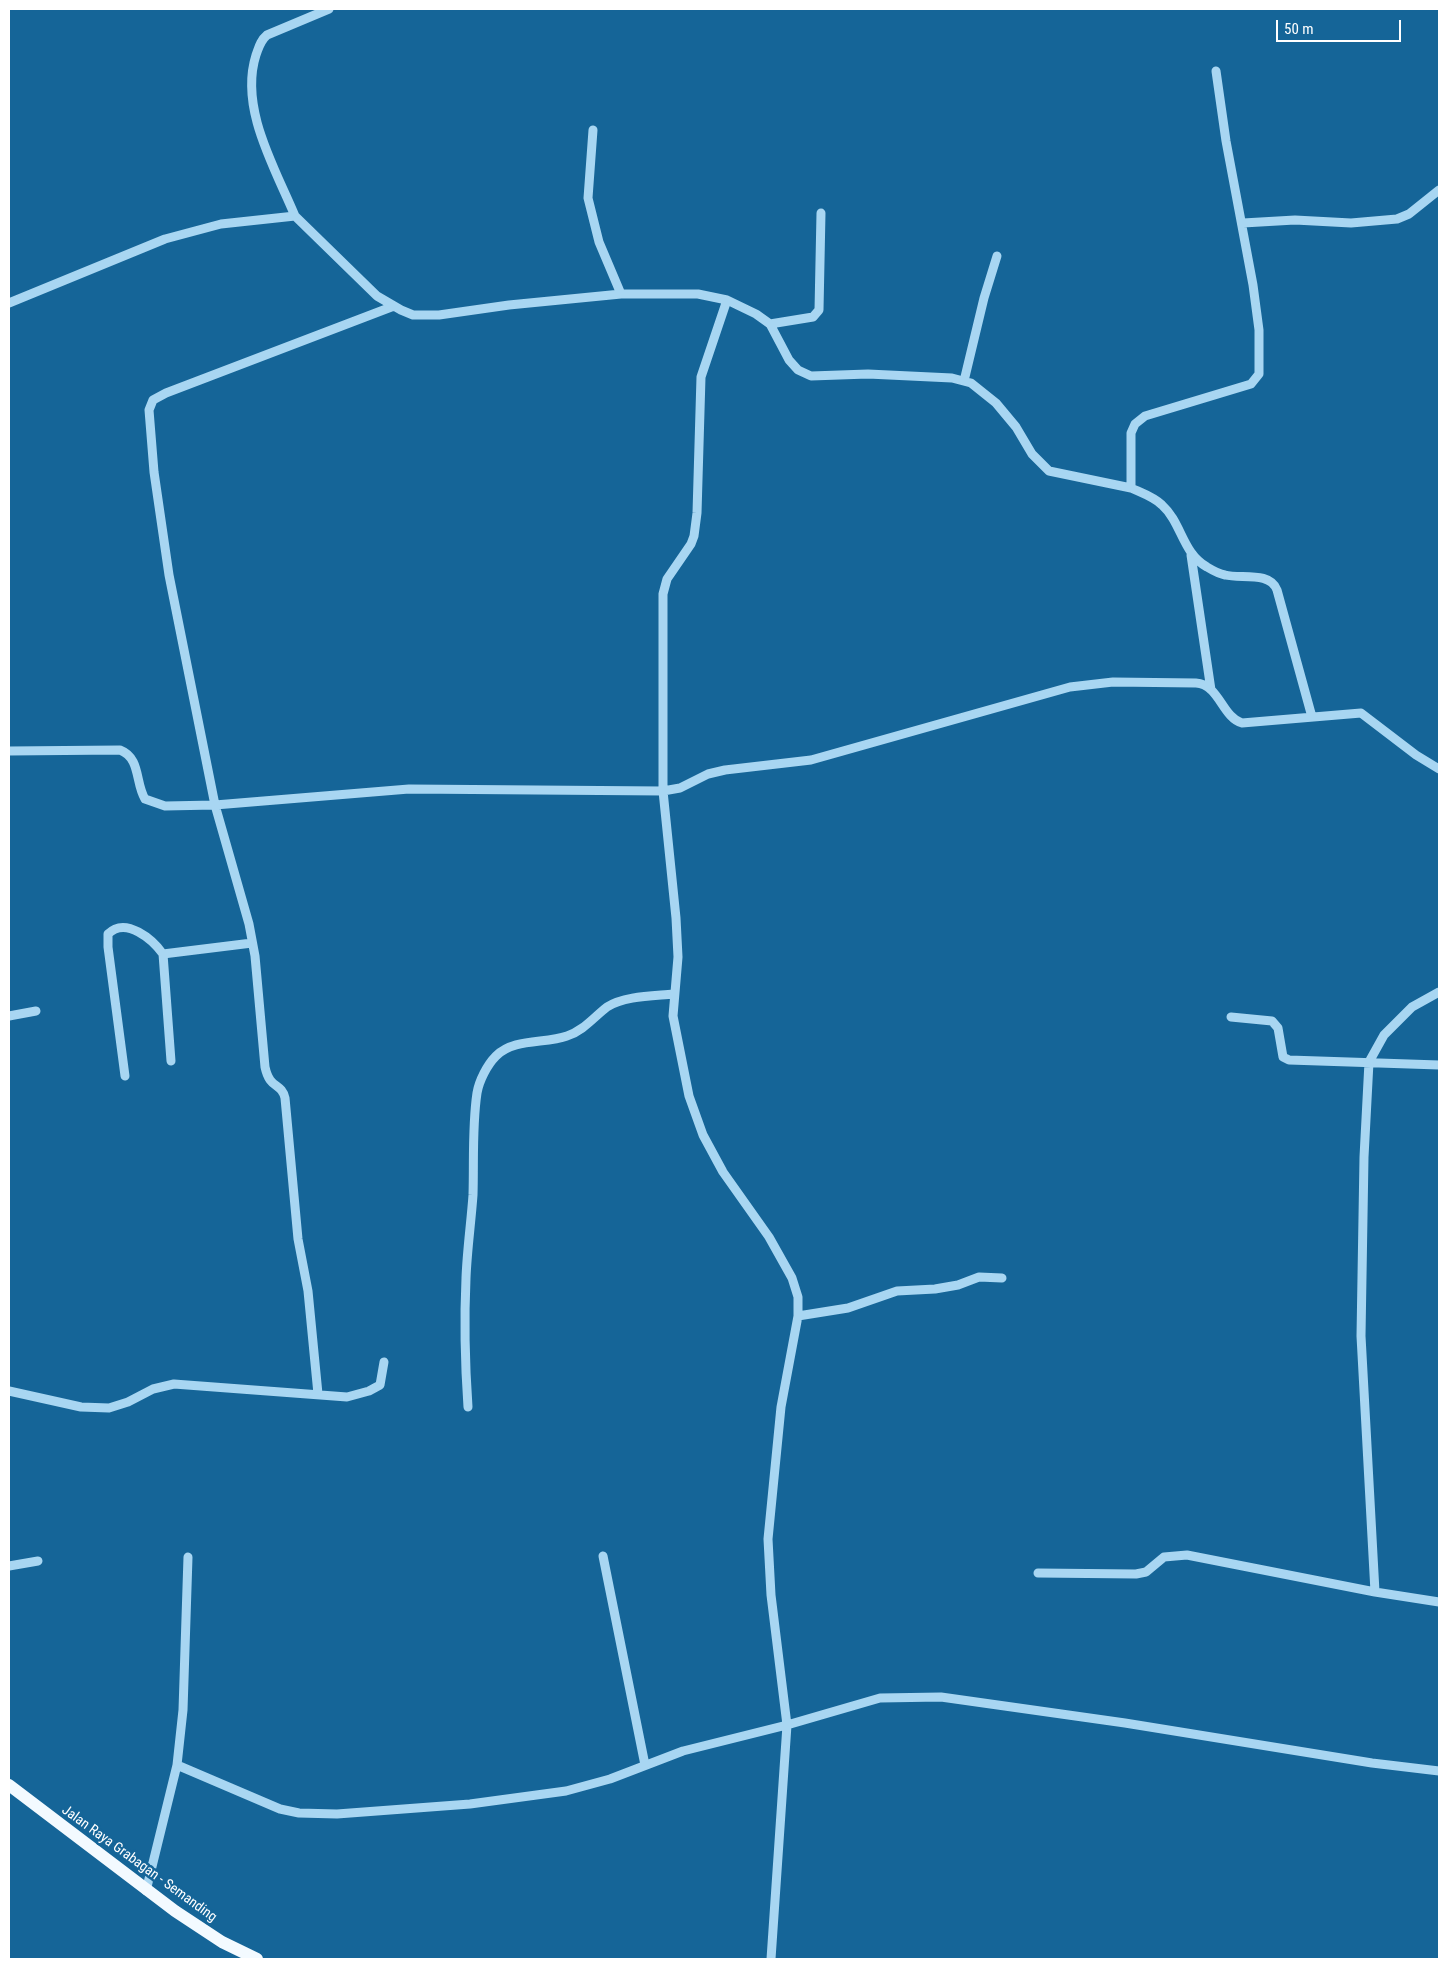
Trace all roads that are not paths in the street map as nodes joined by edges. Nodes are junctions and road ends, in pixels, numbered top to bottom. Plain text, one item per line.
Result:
1 (328, 9) edge
2 (1216, 71) dead end
3 (593, 130) dead end
4 (1439, 190) edge
5 (821, 213) dead end
6 (295, 216) junction
7 (1243, 223) junction
8 (997, 256) dead end
9 (621, 294) junction
10 (727, 300) junction
11 (9, 303) edge
12 (394, 306) junction
13 (770, 324) junction
14 (964, 381) junction
15 (1131, 488) junction
16 (1191, 555) junction
17 (1211, 690) junction
18 (1312, 717) junction
19 (9, 751) edge
20 (1439, 769) edge
21 (662, 791) junction
22 (215, 805) junction
23 (252, 943) junction
24 (163, 954) junction
25 (1439, 992) edge
26 (674, 994) junction
27 (36, 1011) dead end
28 (9, 1016) edge
29 (1231, 1017) dead end
30 (171, 1060) dead end
31 (1369, 1062) junction
32 (1439, 1065) edge
33 (125, 1076) dead end
34 (1002, 1278) dead end
35 (798, 1316) junction
36 (384, 1362) dead end
37 (9, 1391) edge
38 (318, 1394) junction
39 (468, 1407) dead end
40 (603, 1556) dead end
41 (188, 1557) dead end
42 (38, 1561) dead end
43 (9, 1566) edge
44 (1038, 1573) dead end
45 (1375, 1592) junction
46 (1439, 1602) edge
47 (786, 1725) junction
48 (177, 1765) junction
49 (645, 1765) junction
50 (1439, 1771) edge
51 (9, 1784) edge
52 (146, 1891) junction
53 (257, 1959) edge
54 (772, 1959) edge

1 - 6 street
2 - 7 street
3 - 9 street
4 - 7 street
5 - 13 street
6 - 11 street
6 - 12 street
7 - 15 street
8 - 14 street
9 - 10 street
9 - 12 street
10 - 13 street
10 - 21 street
12 - 22 street
13 - 14 street
14 - 15 street
15 - 16 street
16 - 17 street
16 - 18 street
17 - 18 street
17 - 21 street
18 - 20 street
19 - 22 street
21 - 22 street
21 - 26 street
22 - 23 street
23 - 24 street
23 - 38 street
24 - 30 street
24 - 33 street
25 - 31 street
26 - 35 street
26 - 39 street
27 - 28 street
29 - 31 street
31 - 32 street
31 - 45 street
34 - 35 street
35 - 47 street
36 - 38 street
37 - 38 street
40 - 49 street
41 - 48 street
42 - 43 street
44 - 45 street
45 - 46 street
47 - 49 street
47 - 50 street
47 - 54 street
48 - 49 street
48 - 52 street
51 - 52 main road, Jalan Raya Grabagan - Semanding
52 - 53 main road, Jalan Raya Grabagan - Semanding

